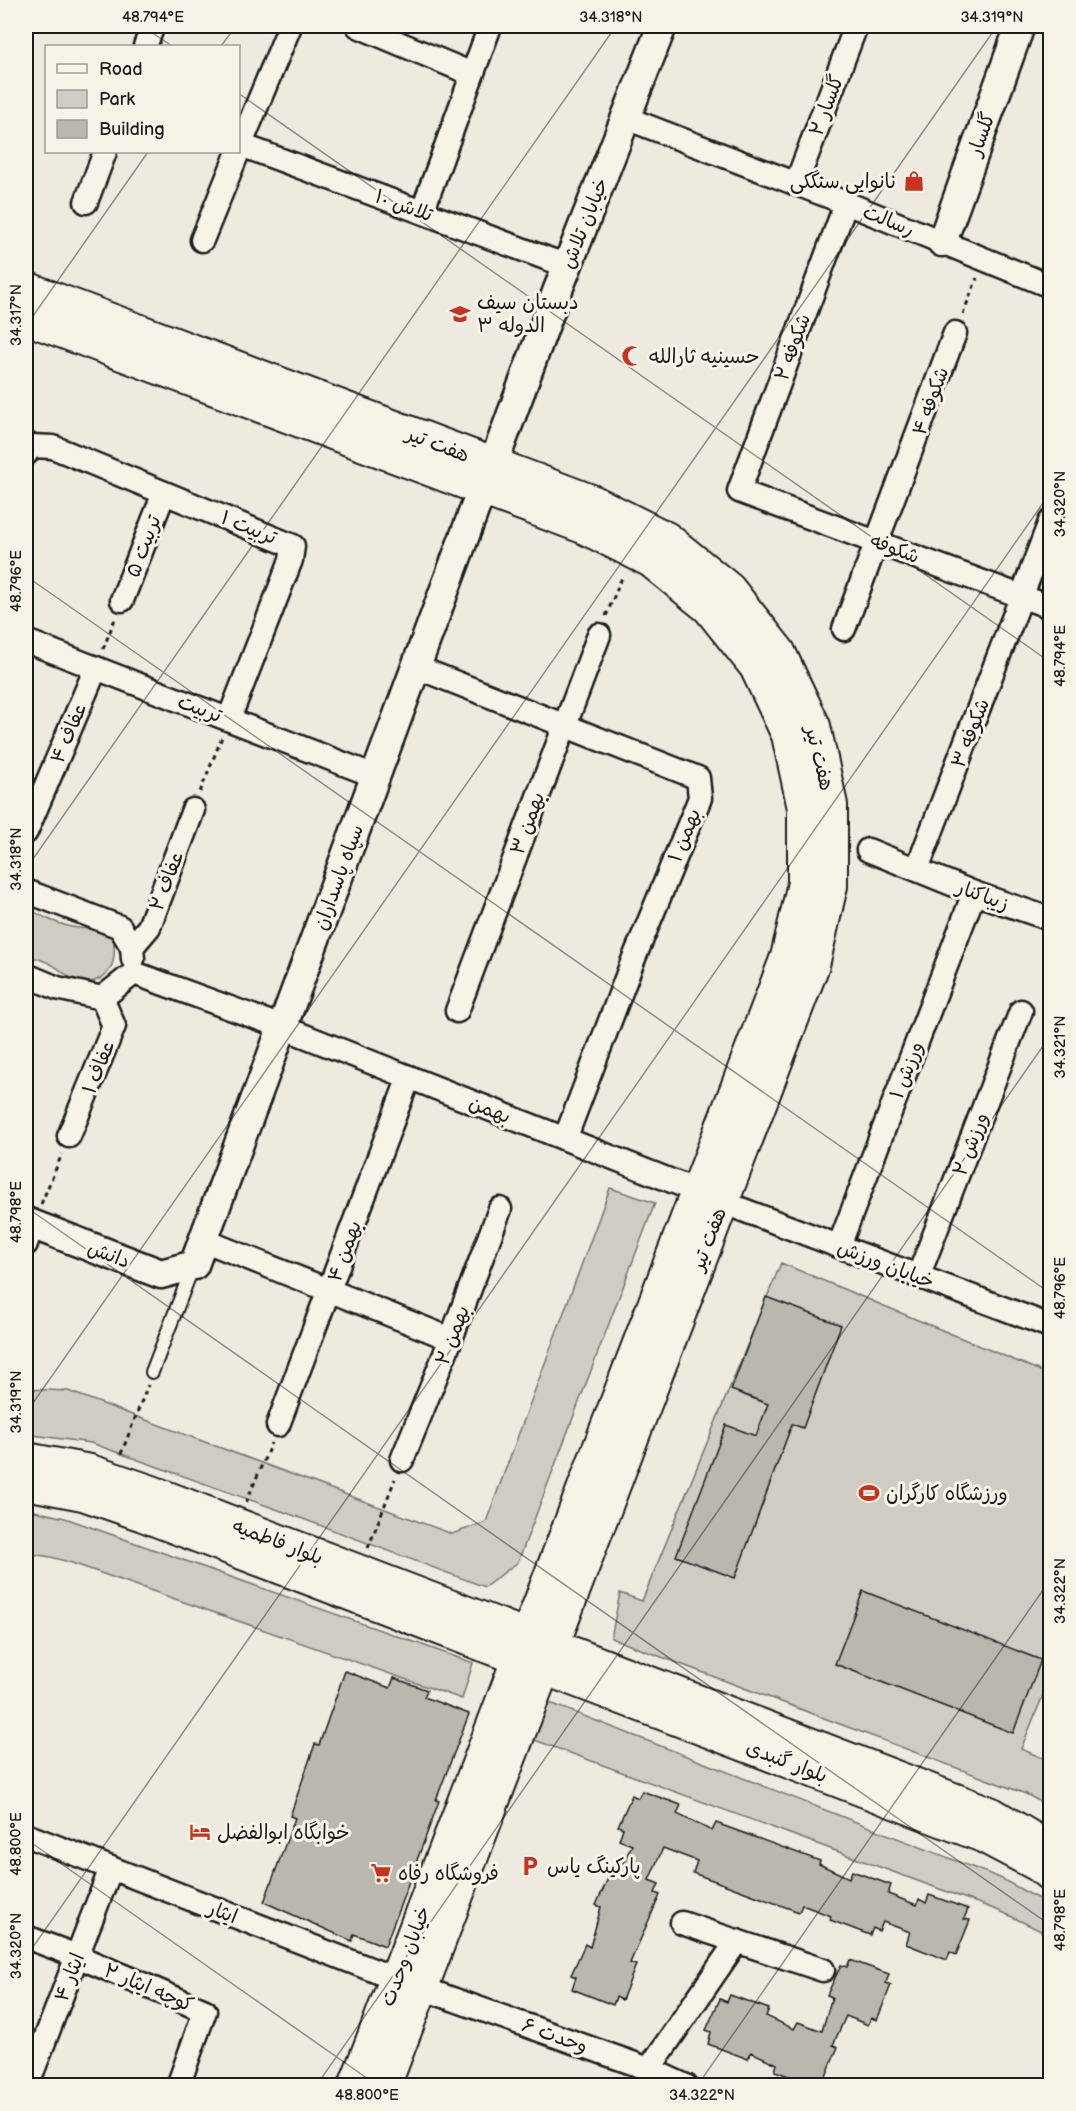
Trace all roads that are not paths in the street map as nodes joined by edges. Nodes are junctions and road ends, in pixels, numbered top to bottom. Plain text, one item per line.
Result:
1 (153, 26) edge
2 (290, 26) edge
3 (358, 26) edge
4 (490, 26) edge
5 (662, 26) edge
6 (856, 26) edge
7 (1020, 26) edge
8 (145, 45) edge
9 (472, 74) junction
10 (626, 118) junction
11 (240, 147) edge
12 (240, 149) edge
13 (105, 153) edge
14 (237, 153) edge
15 (796, 184) junction
16 (86, 202) dead end
17 (846, 203) junction
18 (422, 212) junction
19 (202, 240) dead end
20 (942, 242) junction
21 (567, 266) junction
22 (1050, 286) edge
23 (26, 288) edge
24 (26, 318) edge
25 (955, 333) road end
26 (28, 450) edge
27 (488, 477) junction
28 (739, 491) joint
29 (164, 493) junction
30 (1050, 522) edge
31 (878, 542) junction
32 (1022, 597) junction
33 (122, 600) road end
34 (1050, 607) edge
35 (844, 628) dead end
36 (599, 635) road end
37 (26, 640) edge
38 (416, 667) junction
39 (96, 668) junction
40 (229, 720) junction
41 (564, 725) junction
42 (375, 776) junction
43 (193, 810) road end
44 (26, 832) edge
45 (868, 850) dead end
46 (917, 869) junction
47 (26, 891) edge
48 (974, 893) junction
49 (1050, 919) edge
50 (132, 947) junction
51 (134, 973) junction
52 (26, 975) edge
53 (102, 998) junction
54 (457, 1011) dead end
55 (1021, 1011) dead end
56 (282, 1027) junction
57 (409, 1077) junction
58 (69, 1136) road end
59 (565, 1139) junction
60 (710, 1197) junction
61 (500, 1209) dead end
62 (28, 1230) edge
63 (839, 1246) junction
64 (198, 1253) junction
65 (918, 1277) junction
66 (330, 1291) junction
67 (1050, 1326) edge
68 (451, 1339) junction
69 (153, 1372) road end
70 (278, 1425) road end
71 (26, 1459) edge
72 (402, 1460) road end
73 (26, 1483) edge
74 (536, 1652) junction
75 (26, 1835) edge
76 (1050, 1849) edge
77 (111, 1868) junction
78 (1050, 1875) edge
79 (682, 1923) dead end
80 (26, 1937) edge
81 (737, 1941) junction
82 (77, 1956) junction
83 (823, 1970) dead end
84 (409, 1983) junction
85 (649, 2069) junction
86 (27, 2085) edge
87 (178, 2085) edge
88 (355, 2085) edge
89 (384, 2085) edge
90 (686, 2085) edge

1 - 8 street
2 - 11 street
3 - 9 street
4 - 9 street
5 - 10 street, خیابان تلاش
6 - 15 street, گلسار ۲
7 - 20 street, گلسار
9 - 18 street
10 - 15 street, رسالت
10 - 21 street, خیابان تلاش
12 - 18 street, تلاش ۱۰
13 - 16 street
14 - 19 street
15 - 17 street, رسالت
17 - 20 street, رسالت
17 - 28 street, شکوفه ۲
18 - 21 street, تلاش ۱۰
20 - 22 street, رسالت
21 - 27 street, خیابان تلاش
23 - 27 main road, هفت تیر
24 - 27 main road, هفت تیر
25 - 31 street, شکوفه ۴
26 - 29 street, تربیت ۱
27 - 38 street, سپاه پاسداران
27 - 60 main road, هفت تیر
27 - 60 main road, هفت تیر
28 - 31 street, شکوفه
29 - 33 street, تربیت ۵
29 - 40 street, تربیت ۱
30 - 32 street, شکوفه ۳
31 - 32 street, شکوفه
31 - 35 street, شکوفه ۴
32 - 34 street, شکوفه
32 - 46 street, شکوفه ۳
36 - 41 street, بهمن ۳
37 - 39 street, تربیت
38 - 41 street, بهمن ۱
38 - 42 street, سپاه پاسداران
39 - 40 street, تربیت
39 - 44 street, عفاف ۴
40 - 42 street, تربیت
41 - 54 street, بهمن ۳
41 - 59 street, بهمن ۱
42 - 56 street, سپاه پاسداران
43 - 50 street, عفاف ۲
45 - 46 street, زیباکنار
46 - 48 street, زیباکنار
47 - 50 street
48 - 49 street, زیباکنار
48 - 63 street, ورزش ۱
50 - 51 street
51 - 53 street
51 - 56 street, بهمن
52 - 53 street
53 - 58 street, عفاف ۱
55 - 65 street, ورزش ۲
56 - 57 street, بهمن
56 - 64 street, سپاه پاسداران
57 - 59 street, بهمن
57 - 66 street, بهمن ۴
59 - 60 street, بهمن
60 - 63 street, خیابان ورزش
60 - 74 main road, هفت تیر
61 - 68 street, بهمن ۲
62 - 64 street, دانش
63 - 65 street, خیابان ورزش
64 - 66 street
64 - 69 lane
65 - 67 street, خیابان ورزش
66 - 68 street
66 - 70 street, بهمن ۴
68 - 72 street, بهمن ۲
71 - 74 main road, بلوار فاطمیه
73 - 74 main road, بلوار فاطمیه
74 - 76 main road, بلوار گنبدی
74 - 78 main road, بلوار گنبدی
74 - 84 main road, خیابان وحدت
75 - 77 street, ایثار
77 - 82 street, ایثار ۴
77 - 84 street, ایثار
79 - 81 street
80 - 82 street, کوچه ایثار ۲
81 - 83 street
81 - 85 street
82 - 86 street, ایثار ۴
82 - 87 street, کوچه ایثار ۲
84 - 85 street, وحدت ۶
84 - 88 main road, خیابان وحدت
84 - 89 main road, خیابان وحدت
85 - 90 street, وحدت ۶

